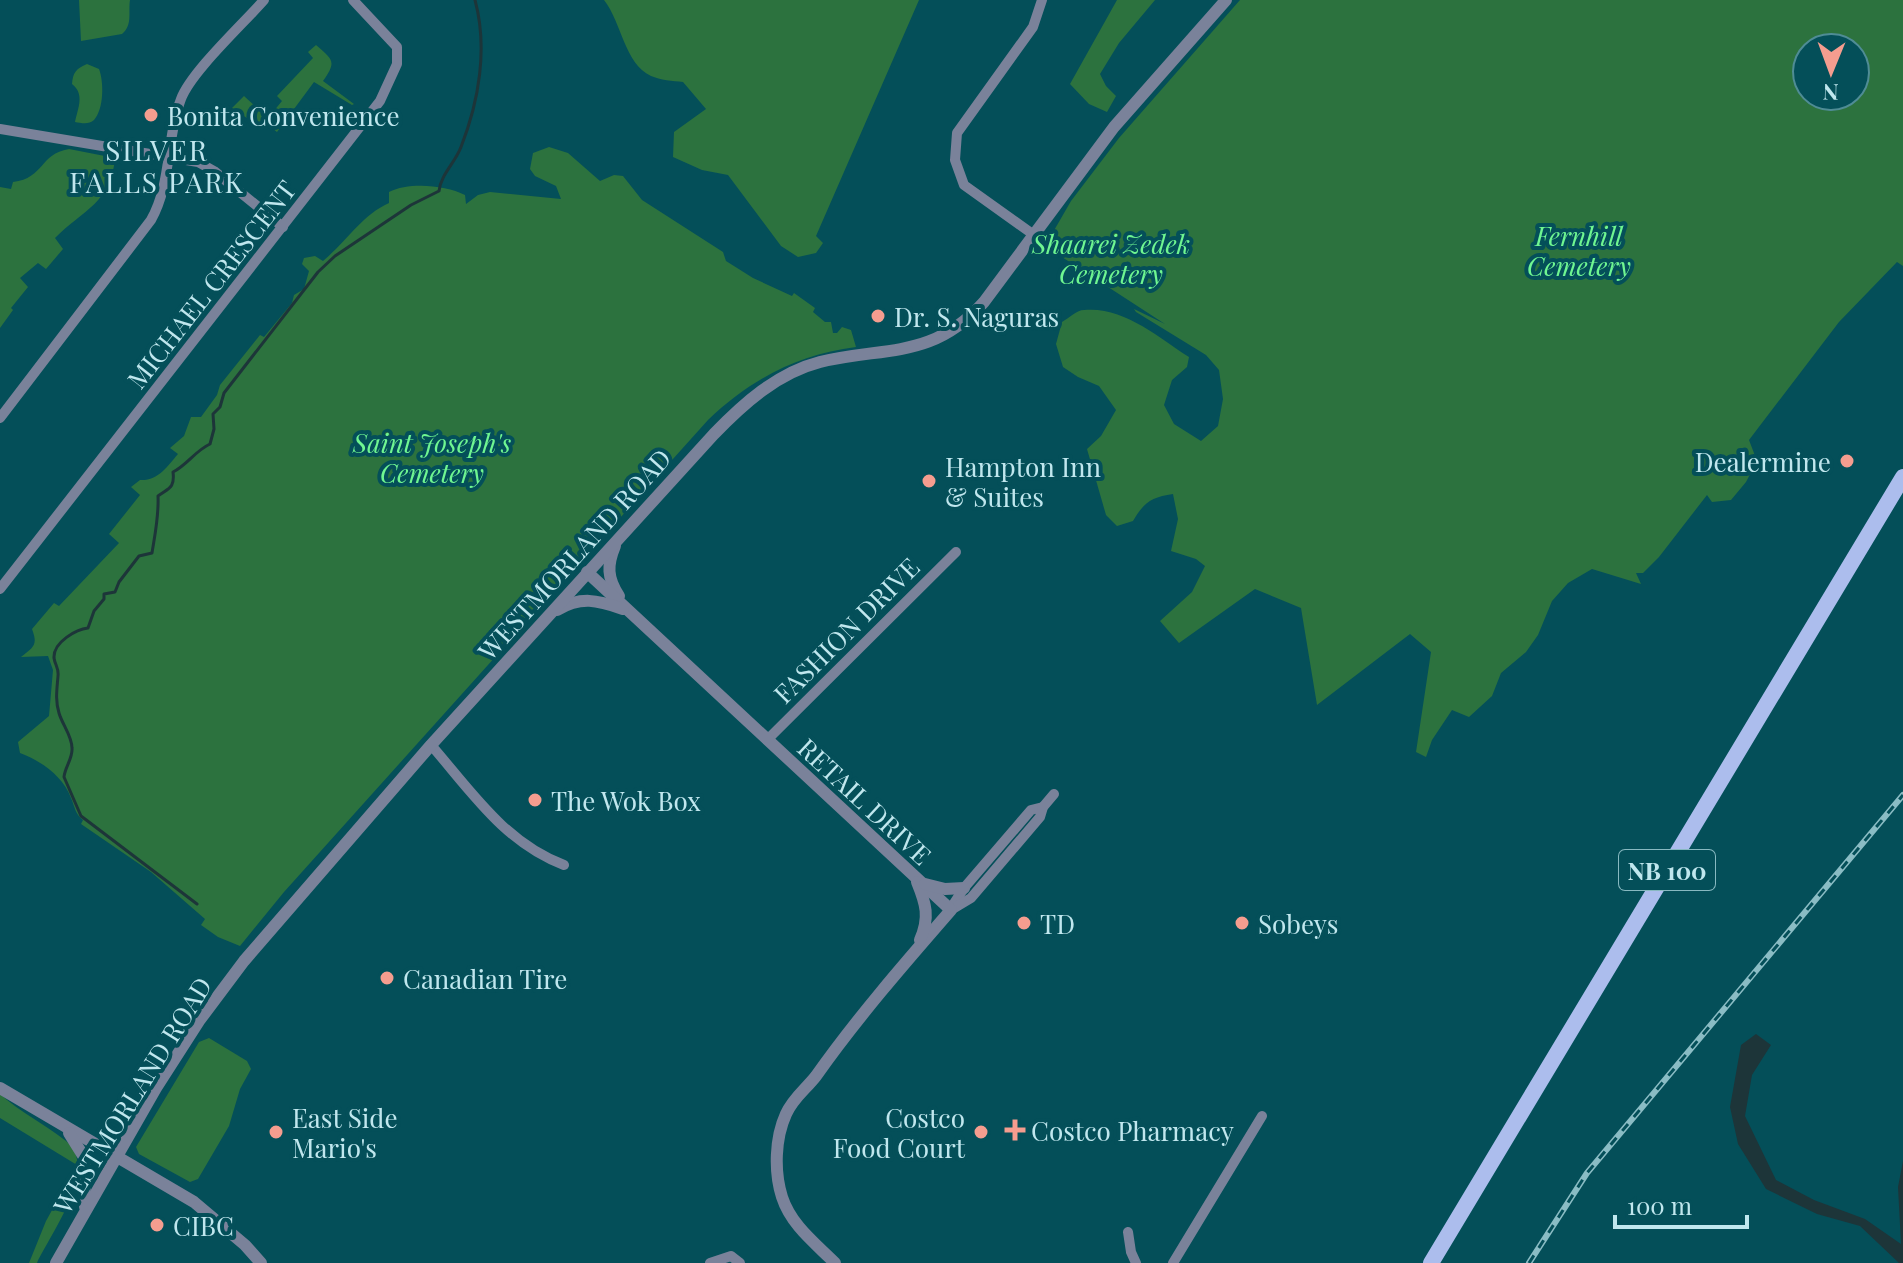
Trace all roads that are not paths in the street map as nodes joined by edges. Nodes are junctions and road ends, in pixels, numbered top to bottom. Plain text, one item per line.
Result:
1 (264, 0) edge
2 (353, 0) edge
3 (1042, 0) edge
4 (1226, 0) edge
5 (0, 129) edge
6 (169, 156) junction
7 (283, 227) junction
8 (1034, 235) junction
9 (0, 418) edge
10 (1903, 477) edge
11 (619, 537) junction
12 (956, 552) dead end
13 (587, 572) junction
14 (0, 589) edge
15 (629, 612) junction
16 (547, 616) junction
17 (767, 740) junction
18 (431, 745) junction
19 (1054, 794) dead end
20 (1043, 807) junction
21 (564, 865) dead end
22 (916, 879) junction
23 (964, 888) junction
24 (951, 910) junction
25 (916, 951) junction
26 (0, 1088) edge
27 (1262, 1116) dead end
28 (65, 1128) junction
29 (115, 1157) junction
30 (85, 1209) junction
31 (1128, 1232) dead end
32 (56, 1263) edge
33 (261, 1263) edge
34 (710, 1263) edge
35 (740, 1263) edge
36 (835, 1263) edge
37 (1136, 1263) edge
38 (1173, 1263) edge
39 (1431, 1263) edge

1 - 6 street
2 - 7 street, MICHAEL CRESCENT
3 - 8 street
4 - 8 street, WESTMORLAND ROAD
5 - 6 street
6 - 7 street
6 - 9 street
7 - 14 street, MICHAEL CRESCENT
8 - 11 street, WESTMORLAND ROAD
10 - 39 main road, NB 100
11 - 13 street, WESTMORLAND ROAD
11 - 15 street
12 - 17 street, FASHION DRIVE
13 - 15 street, RETAIL DRIVE
13 - 16 street, WESTMORLAND ROAD
15 - 16 street
15 - 17 street, RETAIL DRIVE
16 - 18 street, WESTMORLAND ROAD
17 - 22 street, RETAIL DRIVE
18 - 21 street
18 - 29 street, WESTMORLAND ROAD
19 - 20 street
20 - 23 street
20 - 24 street
22 - 23 street
22 - 24 street, RETAIL DRIVE
22 - 25 street
23 - 24 street
24 - 25 street
25 - 36 street
26 - 28 street
27 - 38 street
28 - 29 street
28 - 30 street
29 - 30 street, WESTMORLAND ROAD
29 - 33 street
30 - 32 street, WESTMORLAND ROAD
31 - 37 street
34 - 35 street

